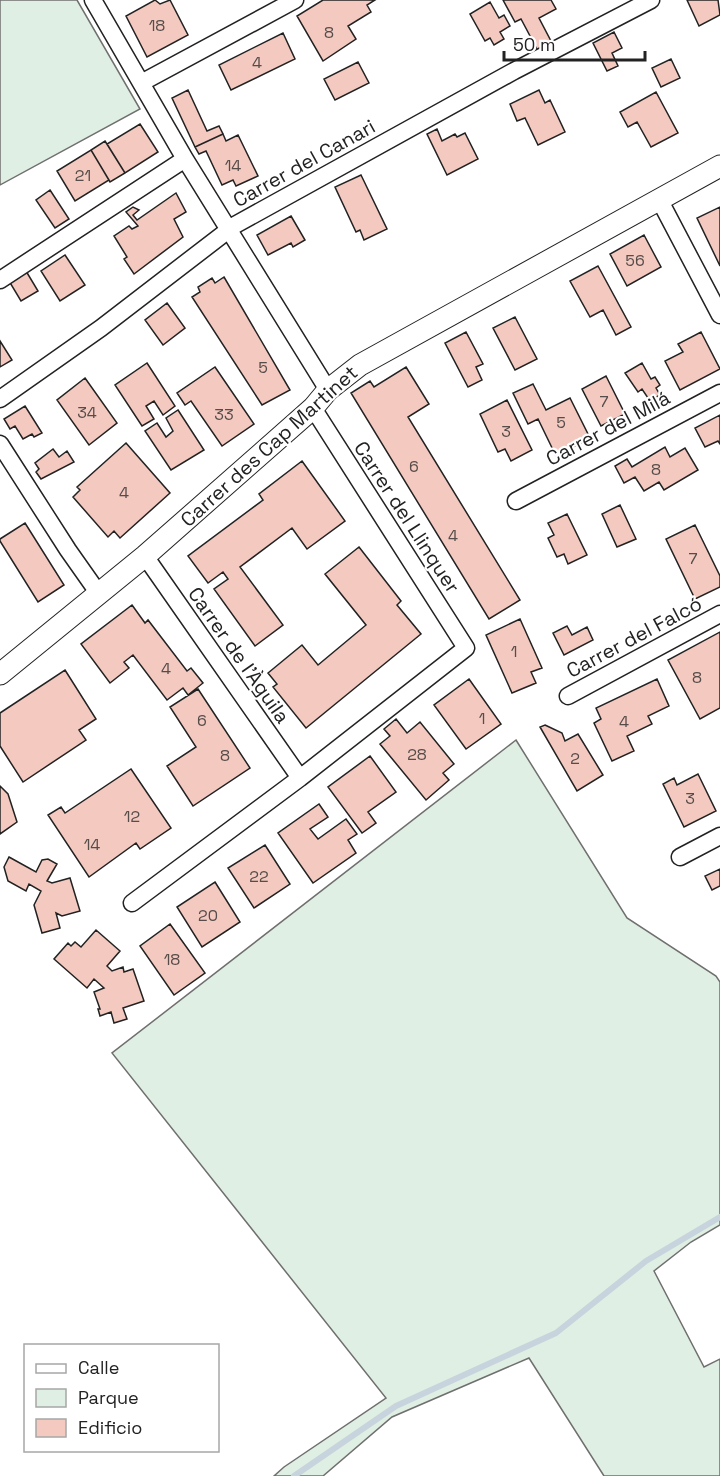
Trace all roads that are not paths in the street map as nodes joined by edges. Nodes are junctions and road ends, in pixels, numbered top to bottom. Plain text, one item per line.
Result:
1 (93, 0) edge
2 (295, 0) edge
3 (651, 0) edge
4 (141, 83) junction
5 (185, 159) junction
6 (720, 166) edge
7 (659, 199) junction
8 (229, 231) junction
9 (0, 280) edge
10 (720, 315) edge
11 (328, 390) junction
12 (720, 393) edge
13 (0, 399) edge
14 (313, 408) junction
15 (0, 444) edge
16 (516, 501) dead end
17 (145, 556) junction
18 (99, 594) junction
19 (720, 614) edge
20 (0, 674) edge
21 (568, 696) dead end
22 (300, 778) junction
23 (720, 836) edge
24 (680, 857) dead end
25 (132, 903) dead end

1 - 4 street
2 - 4 street
3 - 8 street, Carrer del Canari
4 - 5 street
5 - 8 street
5 - 9 street
6 - 7 street, Carrer des Cap Martinet
7 - 10 street
7 - 11 street, Carrer des Cap Martinet
8 - 11 street
8 - 13 street, Carrer del Canari
11 - 14 street, Carrer des Cap Martinet
12 - 16 street, Carrer del Milá
14 - 17 street, Carrer des Cap Martinet
14 - 22 street, Carrer del Llinquer
15 - 18 street
17 - 18 street, Carrer des Cap Martinet
17 - 22 street, Carrer de l'Àguila
18 - 20 street, Carrer des Cap Martinet
19 - 21 street, Carrer del Falcó
22 - 25 street
23 - 24 street

